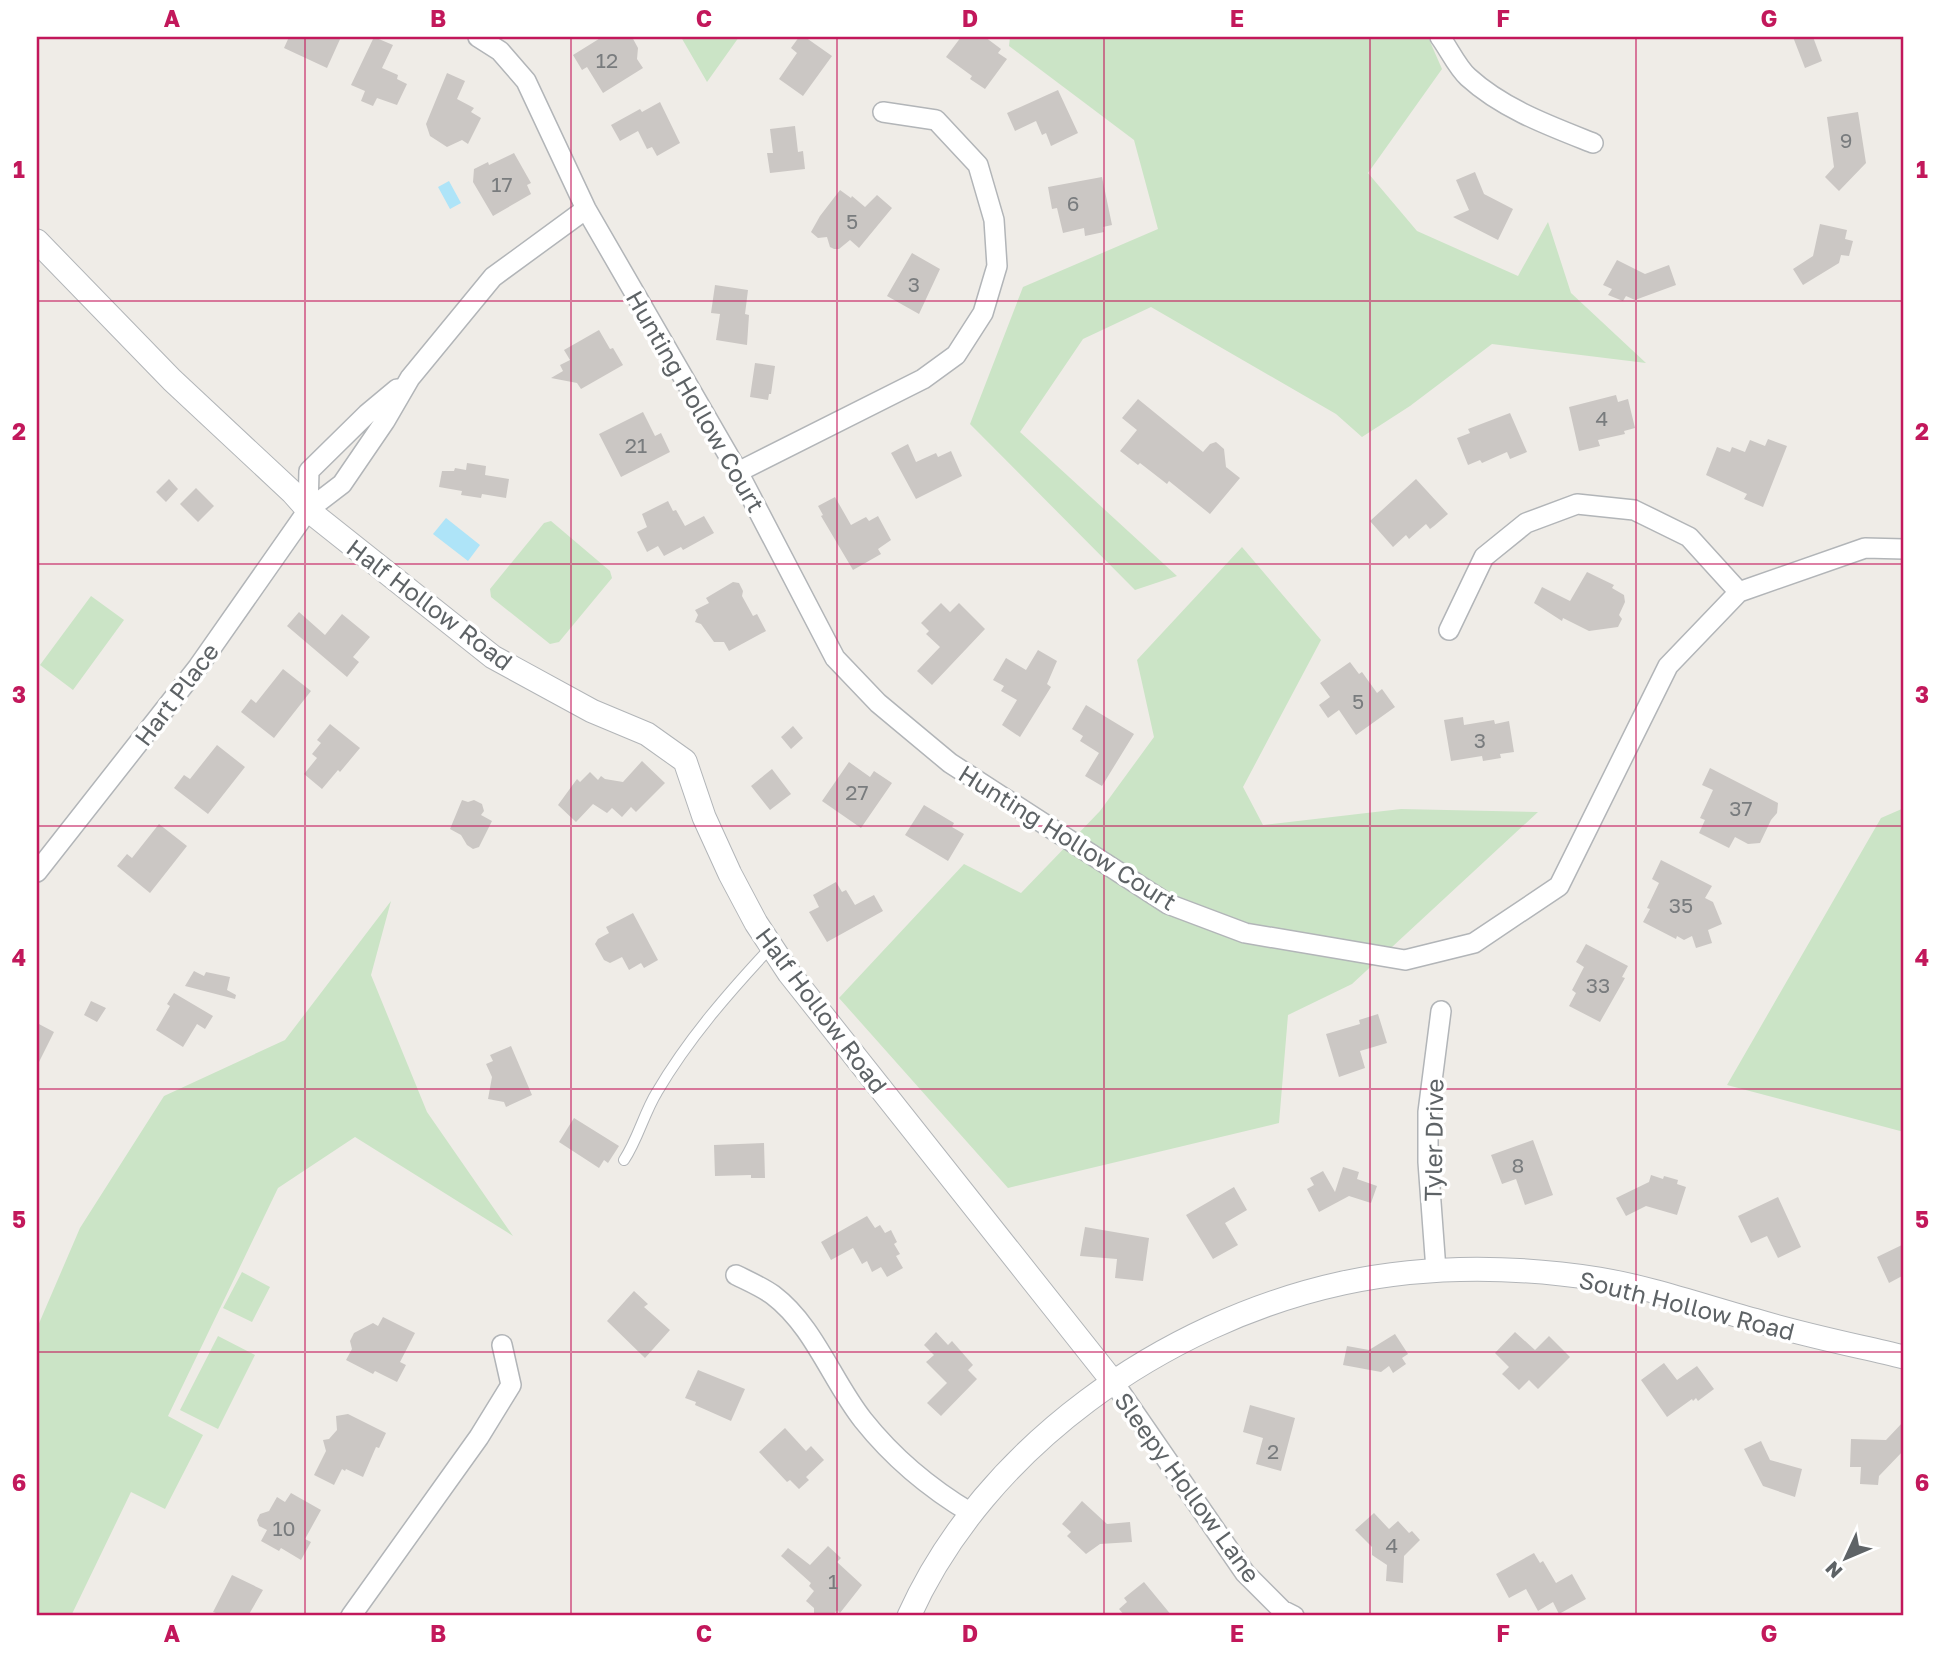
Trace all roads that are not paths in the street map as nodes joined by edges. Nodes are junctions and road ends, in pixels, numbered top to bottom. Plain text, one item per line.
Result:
1 (478, 37) edge
2 (1440, 37) edge
3 (883, 112) dead end
4 (1593, 144) dead end
5 (586, 209) junction
6 (37, 242) edge
7 (410, 378) junction
8 (738, 472) junction
9 (308, 510) junction
10 (1904, 549) edge
11 (1739, 592) junction
12 (1449, 630) dead end
13 (37, 872) edge
14 (771, 946) junction
15 (1441, 1011) dead end
16 (624, 1160) dead end
17 (1436, 1270) junction
18 (736, 1275) dead end
19 (502, 1345) dead end
20 (1904, 1357) edge
21 (1114, 1384) junction
22 (971, 1513) junction
23 (351, 1616) edge
24 (909, 1616) edge
25 (1294, 1616) edge

1 - 5 street, Hunting Hollow Court
2 - 4 street
3 - 8 street
5 - 7 street
5 - 8 street, Hunting Hollow Court
6 - 9 street, Half Hollow Road
7 - 9 street, Hart Place
7 - 9 street
8 - 11 street, Hunting Hollow Court
9 - 13 street, Hart Place
9 - 14 street, Half Hollow Road
10 - 11 street, Hunting Hollow Court
11 - 12 street
14 - 16 lane
14 - 21 street, Half Hollow Road
15 - 17 street, Tyler Drive
17 - 20 street, South Hollow Road
17 - 21 street, South Hollow Road
18 - 22 street
19 - 23 street
21 - 22 street
21 - 25 street, Sleepy Hollow Lane
22 - 24 street

